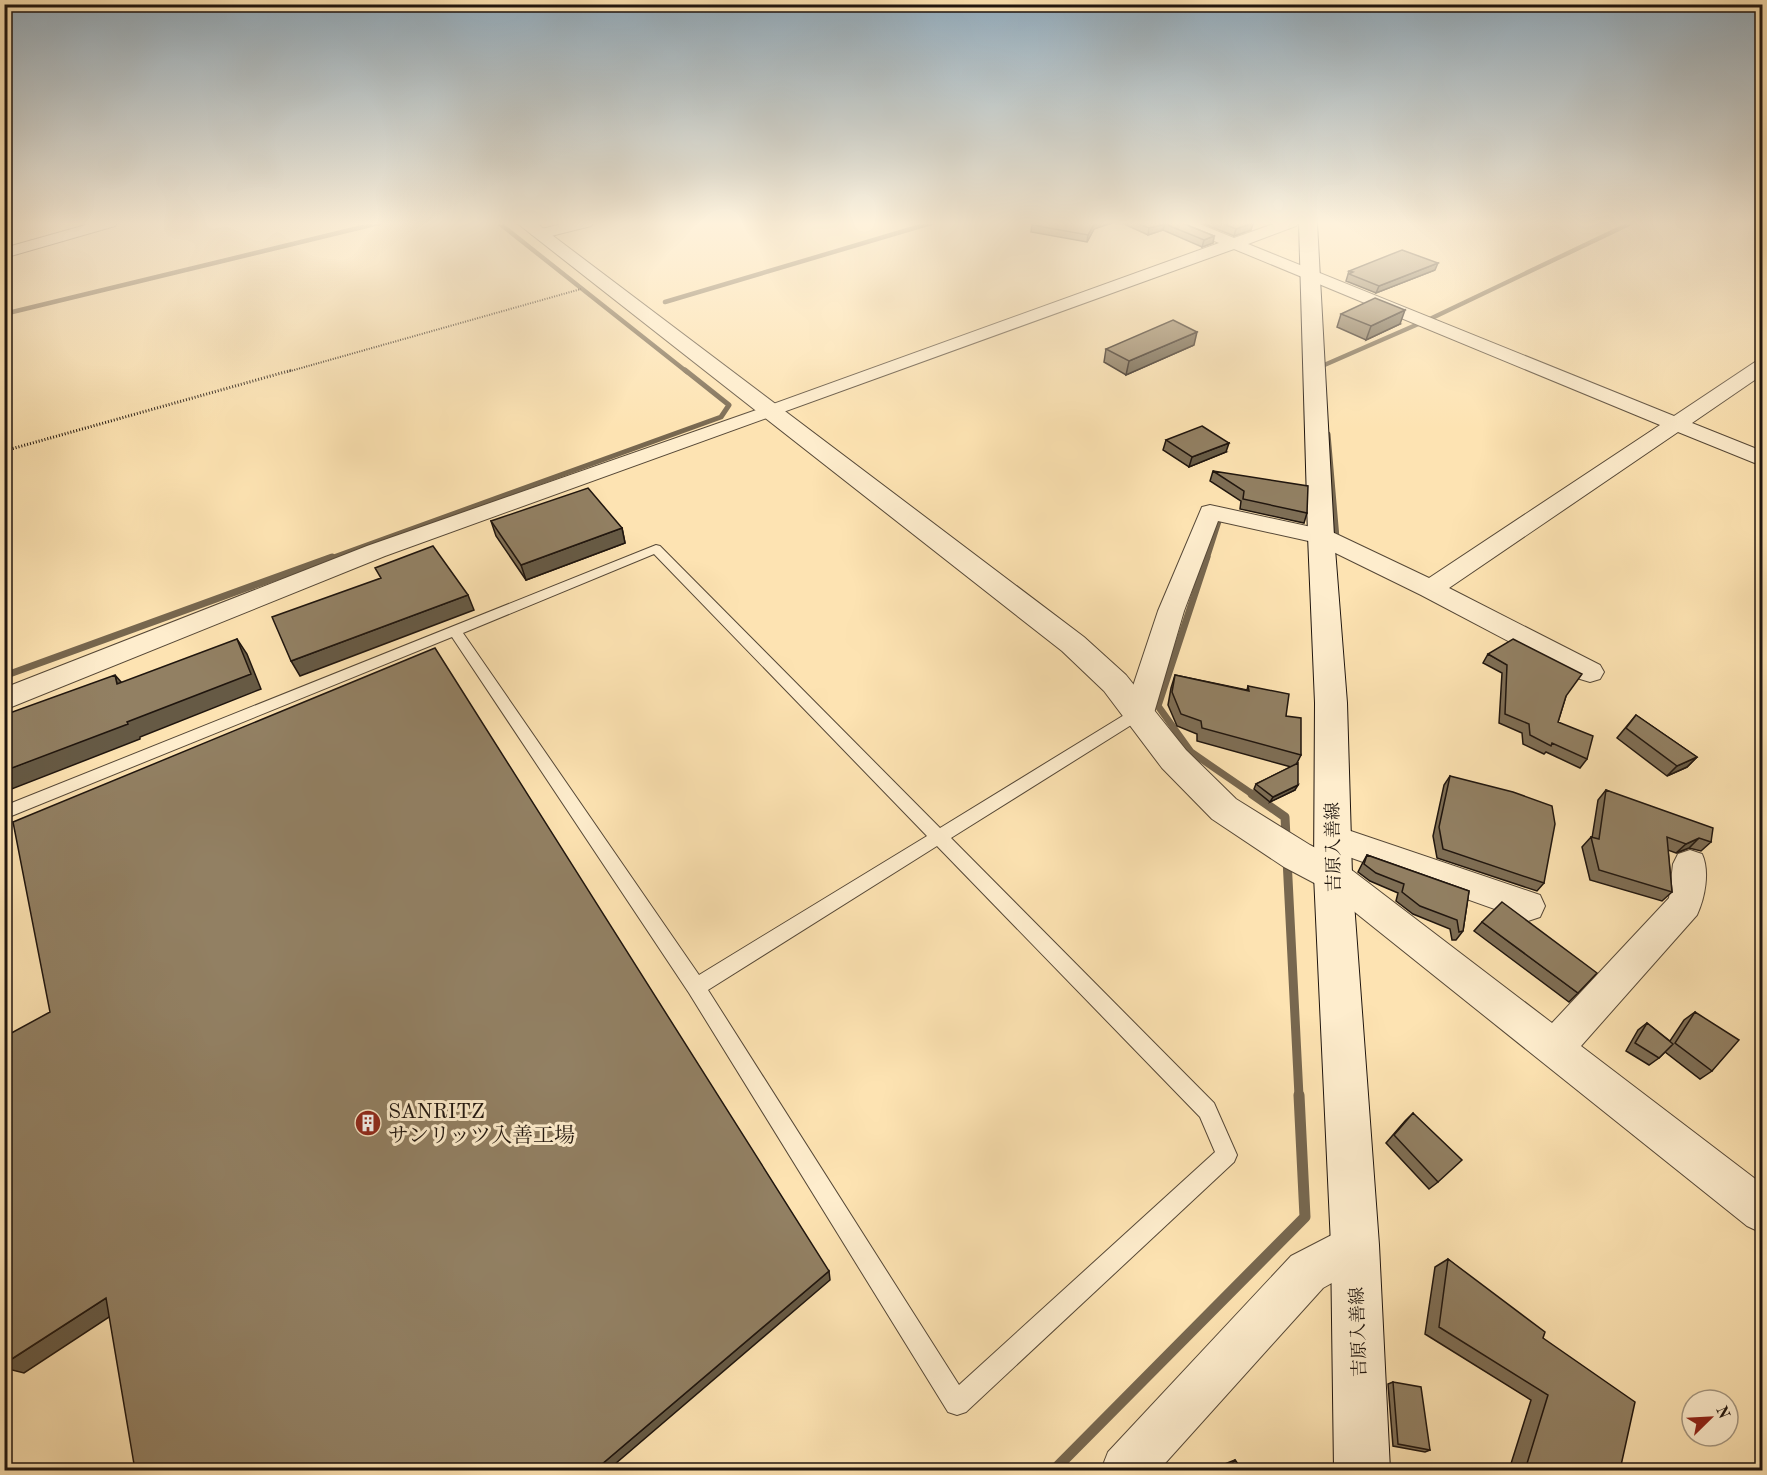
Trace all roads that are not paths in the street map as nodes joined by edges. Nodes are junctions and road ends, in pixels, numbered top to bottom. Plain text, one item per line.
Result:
1 (616, 292) edge
2 (1097, 292) edge
3 (1313, 292) edge
4 (1353, 292) edge
5 (1762, 366) edge
6 (769, 412) junction
7 (1675, 423) junction
8 (1762, 459) edge
9 (1321, 536) junction
10 (1430, 589) junction
11 (455, 631) junction
12 (1590, 672) dead end
13 (4, 700) edge
14 (1139, 713) junction
15 (4, 813) edge
16 (939, 837) junction
17 (1333, 838) junction
18 (1690, 864) dead end
19 (1333, 875) junction
20 (1528, 906) dead end
21 (696, 987) junction
22 (1555, 1047) junction
23 (1762, 1211) edge
24 (1355, 1245) junction
25 (1126, 1470) edge
26 (1362, 1470) edge

1 - 6 main road
2 - 6 street
3 - 9 main road, 吉原入善線
4 - 7 street
5 - 7 street
6 - 13 street
6 - 14 main road
7 - 8 street
7 - 10 street
9 - 10 street
9 - 14 street
9 - 17 main road, 吉原入善線
10 - 12 street
11 - 15 lane
11 - 16 lane
11 - 21 lane
14 - 16 lane
14 - 19 main road
16 - 21 lane
16 - 21 lane
17 - 19 main road, 吉原入善線
17 - 20 street
18 - 22 street
19 - 22 street
19 - 24 main road, 吉原入善線
22 - 23 street
24 - 25 street
24 - 26 main road, 吉原入善線

